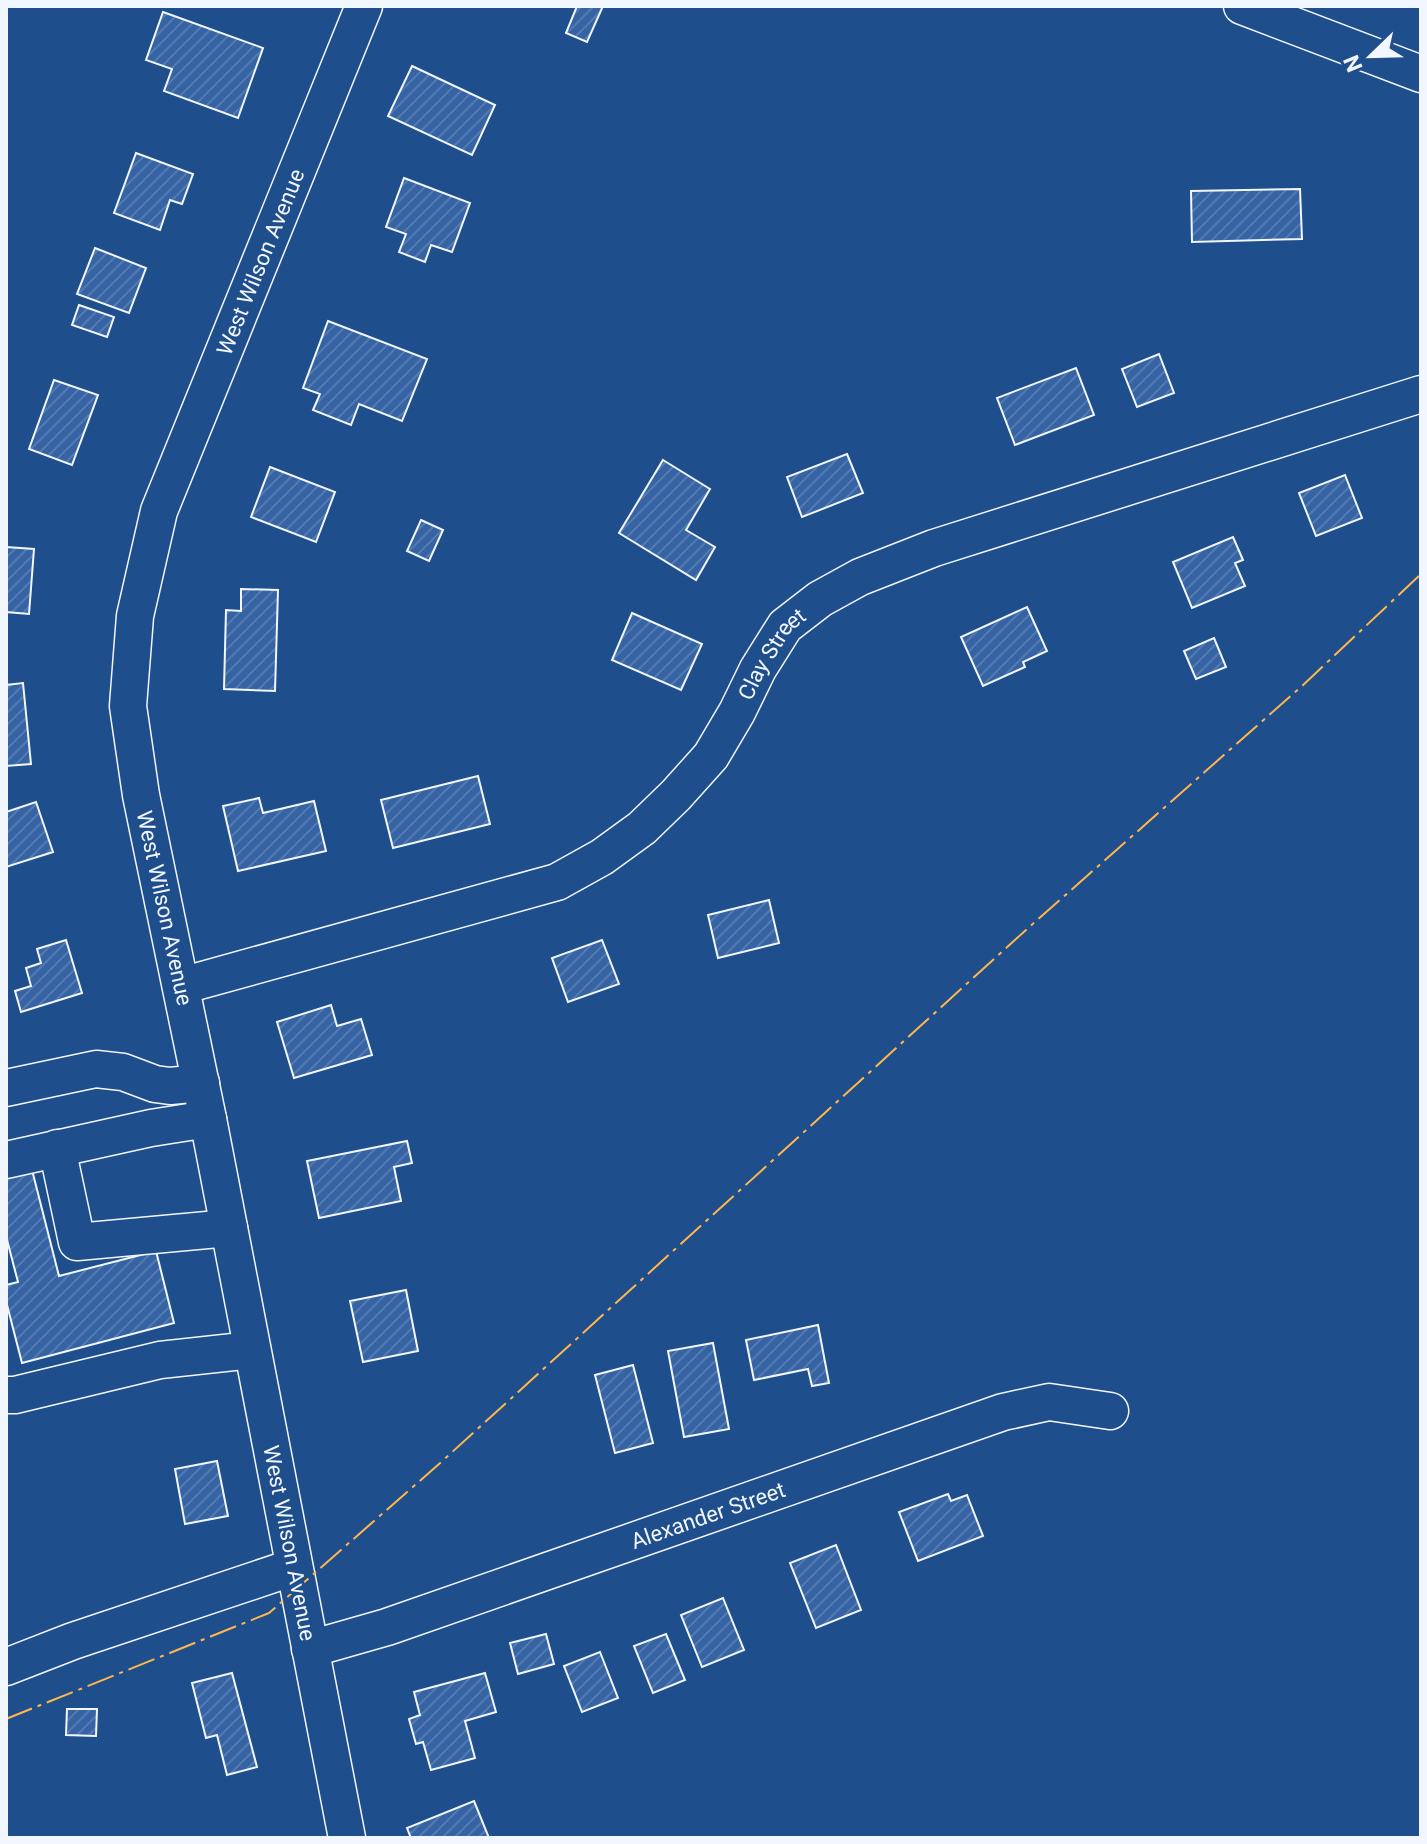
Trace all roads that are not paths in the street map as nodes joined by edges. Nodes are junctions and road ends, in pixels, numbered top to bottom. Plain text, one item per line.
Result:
1 (364, 6) edge
2 (1242, 6) edge
3 (1421, 74) edge
4 (1421, 394) edge
5 (181, 986) junction
6 (201, 1083) junction
7 (6, 1088) edge
8 (208, 1119) junction
9 (57, 1148) junction
10 (6, 1160) edge
11 (229, 1228) junction
12 (252, 1350) junction
13 (6, 1395) edge
14 (1110, 1411) dead end
15 (294, 1567) junction
16 (310, 1649) junction
17 (6, 1667) edge
18 (347, 1838) edge

1 - 5 street, West Wilson Avenue
2 - 3 street
4 - 5 street, Clay Street
5 - 6 street, West Wilson Avenue
6 - 7 street
6 - 8 street, West Wilson Avenue
8 - 9 street
8 - 11 street, West Wilson Avenue
9 - 10 street
9 - 11 street
11 - 12 street, West Wilson Avenue
12 - 13 street
12 - 15 street, West Wilson Avenue
14 - 16 street, Alexander Street
15 - 16 street, West Wilson Avenue
15 - 17 street
16 - 18 street, West Wilson Avenue

